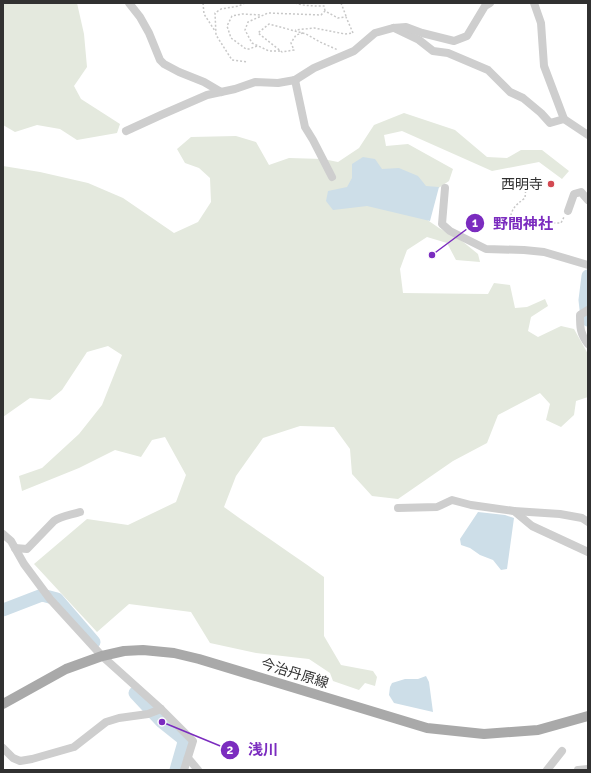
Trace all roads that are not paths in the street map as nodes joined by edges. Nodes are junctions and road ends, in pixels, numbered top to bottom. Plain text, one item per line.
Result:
1 (129, 3) edge
2 (490, 3) edge
3 (534, 3) edge
4 (393, 28) junction
5 (295, 80) junction
6 (221, 92) junction
7 (564, 119) junction
8 (126, 131) dead end
9 (588, 135) edge
10 (332, 177) dead end
11 (445, 188) dead end
12 (588, 200) edge
13 (568, 211) road end
14 (588, 265) edge
15 (588, 310) edge
16 (588, 344) edge
17 (398, 508) dead end
18 (514, 511) junction
19 (80, 512) dead end
20 (588, 522) edge
21 (3, 534) edge
22 (15, 548) junction
23 (588, 552) edge
24 (102, 656) junction
25 (3, 704) edge
26 (162, 709) junction
27 (588, 716) edge
28 (3, 748) edge
29 (562, 752) dead end
30 (188, 758) junction
31 (588, 769) edge
32 (184, 770) edge
33 (198, 770) edge
34 (547, 770) edge
35 (578, 770) edge

1 - 6 street
2 - 4 street
3 - 7 street
4 - 5 street
4 - 7 street
5 - 6 street
5 - 10 street
6 - 8 street
7 - 9 street
11 - 14 street
12 - 13 street
15 - 16 street
17 - 18 street
18 - 20 street
18 - 23 street
19 - 22 street
21 - 22 street
22 - 24 street
24 - 25 main road, 今治丹原線
24 - 26 street
24 - 27 main road, 今治丹原線
26 - 28 street
26 - 30 street
29 - 34 street
30 - 32 street
30 - 33 street
31 - 35 street

